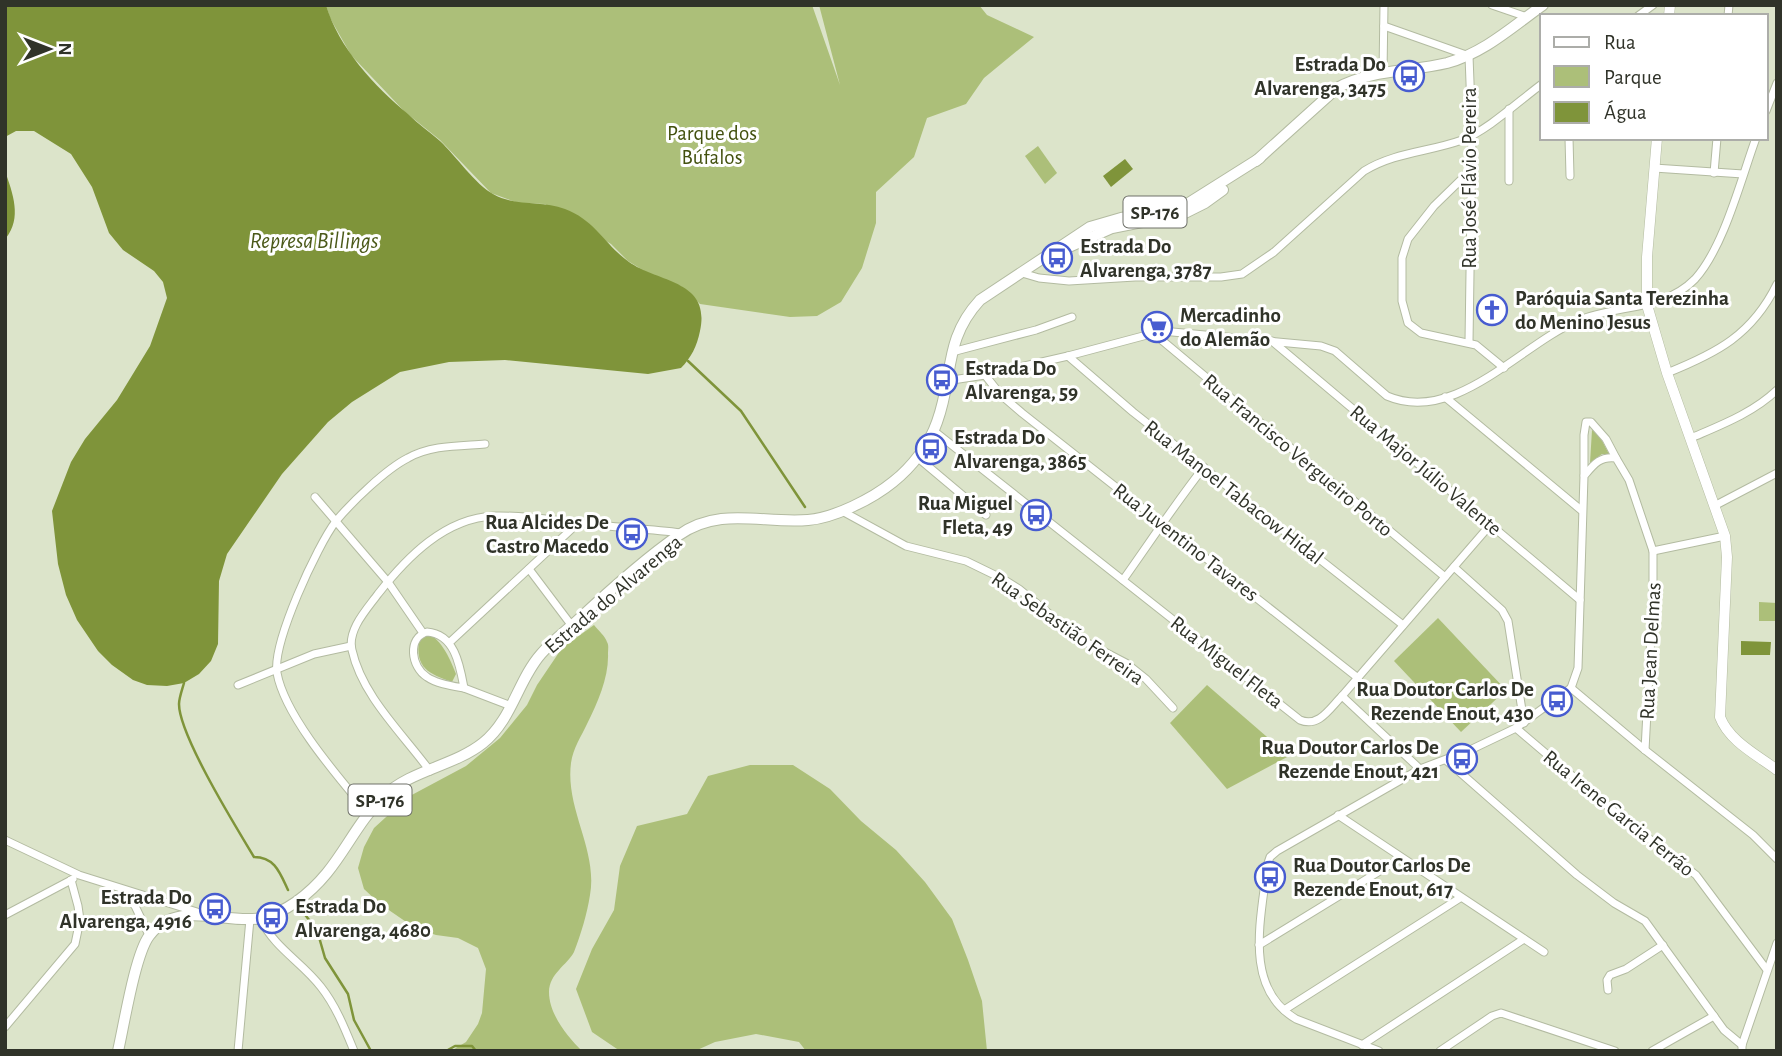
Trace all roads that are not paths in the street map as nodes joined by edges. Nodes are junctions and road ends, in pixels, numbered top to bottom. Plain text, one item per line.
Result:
1 (1384, 5) edge
2 (1492, 5) edge
3 (1543, 5) edge
4 (1527, 17) junction
5 (1384, 26) junction
6 (1469, 56) junction
7 (1382, 73) junction
8 (1777, 83) edge
9 (1540, 85) edge
10 (1768, 106) edge
11 (1508, 109) junction
12 (1472, 135) junction
13 (1569, 140) edge
14 (1657, 140) edge
15 (1717, 140) edge
16 (1755, 140) edge
17 (1654, 168) junction
18 (1472, 169) junction
19 (1714, 173) junction
20 (1743, 174) junction
21 (1570, 176) dead end
22 (1509, 181) dead end
23 (1022, 272) junction
24 (1777, 284) edge
25 (1647, 305) junction
26 (1072, 317) dead end
27 (1152, 332) junction
28 (1272, 341) junction
29 (1469, 342) junction
30 (951, 353) junction
31 (1068, 356) junction
32 (1504, 368) junction
33 (1667, 373) junction
34 (985, 375) junction
35 (946, 382) junction
36 (1777, 390) edge
37 (1445, 397) junction
38 (934, 431) junction
39 (1691, 438) junction
40 (485, 444) dead end
41 (917, 457) junction
42 (1616, 458) junction
43 (1203, 467) junction
44 (1777, 473) edge
45 (1584, 476) junction
46 (315, 498) dead end
47 (1716, 505) junction
48 (1581, 510) junction
49 (841, 511) junction
50 (986, 514) dead end
51 (336, 522) junction
52 (578, 523) junction
53 (1162, 523) junction
54 (1491, 524) junction
55 (681, 533) junction
56 (1725, 536) junction
57 (1653, 551) junction
58 (1454, 567) junction
59 (529, 569) junction
60 (1445, 577) junction
61 (1123, 580) junction
62 (388, 582) junction
63 (1580, 600) junction
64 (1403, 625) junction
65 (572, 626) junction
66 (423, 633) junction
67 (449, 643) junction
68 (351, 646) junction
69 (276, 670) junction
70 (1358, 678) junction
71 (238, 685) dead end
72 (464, 688) junction
73 (1571, 688) junction
74 (1342, 696) junction
75 (511, 706) junction
76 (1173, 708) dead end
77 (1524, 723) junction
78 (1516, 728) junction
79 (1645, 750) junction
80 (1446, 760) junction
81 (1420, 769) junction
82 (1777, 770) edge
83 (430, 771) junction
84 (369, 814) junction
85 (1338, 815) junction
86 (5, 840) edge
87 (1401, 858) junction
88 (1777, 859) edge
89 (79, 875) junction
90 (71, 880) junction
91 (122, 890) junction
92 (1460, 898) junction
93 (5, 915) edge
94 (205, 915) junction
95 (255, 918) junction
96 (149, 936) junction
97 (1524, 939) junction
98 (1777, 943) edge
99 (1259, 945) junction
100 (1664, 945) junction
101 (1544, 952) dead end
102 (1767, 970) junction
103 (1608, 990) dead end
104 (1284, 1010) junction
105 (1714, 1016) junction
106 (5, 1027) edge
107 (1362, 1045) junction
108 (1742, 1048) edge
109 (119, 1051) edge
110 (238, 1051) edge
111 (354, 1051) edge
112 (1379, 1051) edge
113 (1440, 1051) edge
114 (1615, 1051) edge
115 (1652, 1051) edge

1 - 5 street
2 - 4 street
3 - 4 main road, Estrada do Alvarenga / SP-176
4 - 6 main road, Estrada do Alvarenga / SP-176
5 - 6 street
5 - 7 street
6 - 7 main road, Estrada do Alvarenga / SP-176
6 - 12 street, Rua José Flávio Pereira
7 - 23 main road, Estrada do Alvarenga / SP-176
8 - 10 street
9 - 11 street
11 - 12 street
11 - 22 street
12 - 18 street, Rua José Flávio Pereira
12 - 23 street
13 - 21 street
14 - 17 main road
15 - 19 street
16 - 20 street
17 - 19 street
17 - 25 main road
18 - 29 street, Rua José Flávio Pereira
18 - 29 street
19 - 20 street
20 - 25 street
23 - 30 main road, Estrada do Alvarenga / SP-176
24 - 33 street
25 - 32 street
25 - 33 main road
26 - 30 street
27 - 28 street
27 - 31 street
27 - 60 street, Rua Francisco Vergueiro Porto
28 - 37 street
28 - 54 street, Rua Major Júlio Valente
29 - 32 street
30 - 35 main road, Estrada do Alvarenga / SP-176
31 - 34 street
31 - 43 street, Rua Manoel Tabacow Hidal
32 - 37 street
33 - 39 main road
34 - 35 street
34 - 53 street, Rua Juventino Tavares
35 - 38 main road, Estrada do Alvarenga / SP-176
36 - 39 street
37 - 48 street
38 - 41 main road, Estrada do Alvarenga / SP-176
38 - 61 street, Rua Miguel Fleta
39 - 47 main road
40 - 51 street
41 - 49 main road, Estrada do Alvarenga / SP-176
41 - 50 street
42 - 45 street
42 - 45 street, Rua Jean Delmas
42 - 57 street, Rua Jean Delmas
43 - 53 street
43 - 64 street, Rua Manoel Tabacow Hidal
44 - 47 street
45 - 48 street
46 - 51 street
47 - 56 main road
48 - 63 street
49 - 55 main road, Estrada do Alvarenga / SP-176
49 - 76 street, Rua Sebastião Ferreira
51 - 62 street
51 - 69 street
52 - 55 street
52 - 59 street
52 - 62 street
53 - 61 street
53 - 70 street, Rua Juventino Tavares
54 - 58 street, Rua Miguel Fleta
54 - 63 street, Rua Major Júlio Valente
55 - 65 main road, Estrada do Alvarenga / SP-176
56 - 57 street
56 - 82 main road
57 - 79 street, Rua Jean Delmas
58 - 60 street, Rua Miguel Fleta
58 - 77 street
59 - 65 street
59 - 67 street
60 - 64 street, Rua Miguel Fleta
61 - 74 street, Rua Miguel Fleta
62 - 66 street
62 - 68 street
63 - 73 street
64 - 70 street, Rua Miguel Fleta
65 - 75 main road, Estrada do Alvarenga / SP-176
66 - 67 street
66 - 72 street
67 - 72 street
68 - 69 street
68 - 83 street
69 - 71 street
69 - 84 street
70 - 74 street, Rua Miguel Fleta
72 - 75 street
73 - 77 street
73 - 79 street
74 - 81 street
75 - 83 main road, Estrada do Alvarenga / SP-176
77 - 78 street
78 - 80 street
78 - 102 street, Rua Irene Garcia Ferrão
79 - 88 street
80 - 81 street
80 - 100 street
81 - 85 street
83 - 84 main road, Estrada do Alvarenga / SP-176
84 - 95 main road, Estrada do Alvarenga / SP-176
85 - 87 street
85 - 99 street
86 - 89 street
87 - 92 street
87 - 99 street
89 - 90 street
89 - 91 street
90 - 93 street
90 - 106 street
91 - 94 street
91 - 96 street
92 - 97 street
92 - 104 street
94 - 95 main road, Estrada do Alvarenga / SP-176
94 - 96 main road, Estrada do Alvarenga / SP-176
95 - 110 street
95 - 111 street
96 - 109 main road
97 - 101 street
97 - 107 street
98 - 102 street
99 - 104 street
100 - 103 street
100 - 105 street
102 - 108 street
104 - 107 street
105 - 108 street
105 - 115 street
107 - 112 street
113 - 114 street

